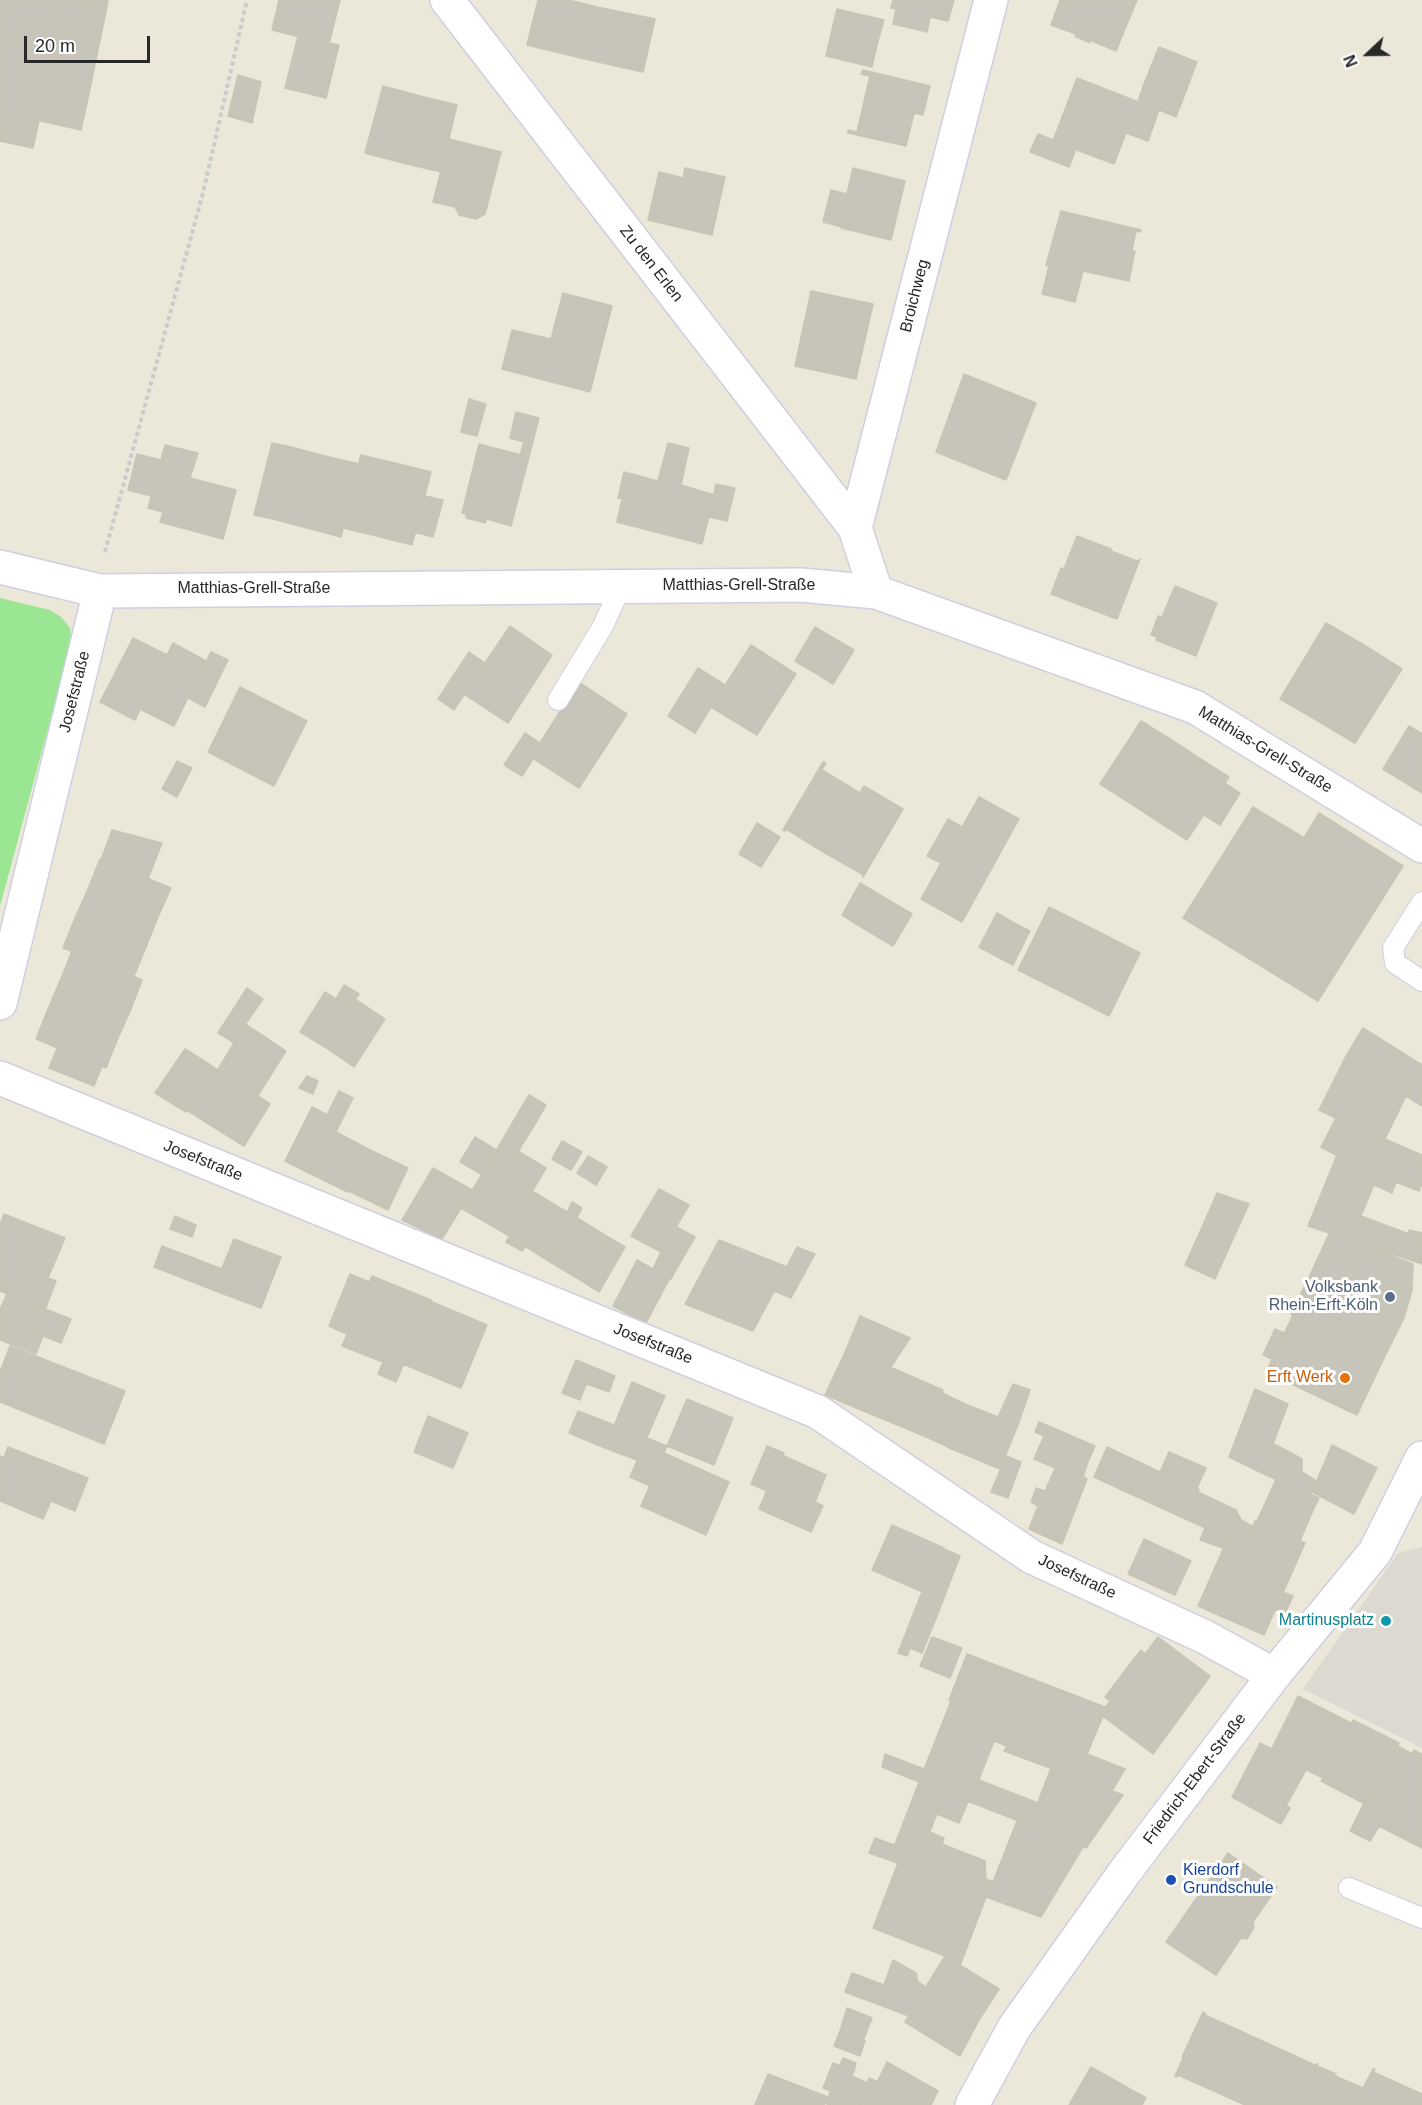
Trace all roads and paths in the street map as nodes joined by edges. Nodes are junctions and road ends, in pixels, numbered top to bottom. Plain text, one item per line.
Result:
1 (247, 0) edge
2 (447, 0) edge
3 (991, 0) edge
4 (855, 528) junction
5 (0, 567) edge
6 (621, 586) junction
7 (100, 591) junction
8 (876, 592) junction
9 (558, 700) dead end
10 (1422, 846) edge
11 (1422, 902) edge
12 (1422, 981) edge
13 (0, 1003) edge
14 (0, 1078) edge
15 (1422, 1458) edge
16 (1274, 1675) junction
17 (1349, 1888) dead end
18 (1422, 1918) edge
19 (972, 2105) edge

1 - 7 path
2 - 4 street, Zu den Erlen
3 - 4 street, Broichweg
4 - 8 street
5 - 7 street, Matthias-Grell-Straße
6 - 7 street, Matthias-Grell-Straße
6 - 8 street, Matthias-Grell-Straße
6 - 9 lane
7 - 13 street, Josefstraße
8 - 10 street, Matthias-Grell-Straße
11 - 12 lane
14 - 16 street, Josefstraße
15 - 16 street, Friedrich-Ebert-Straße
16 - 19 street, Friedrich-Ebert-Straße
17 - 18 lane

